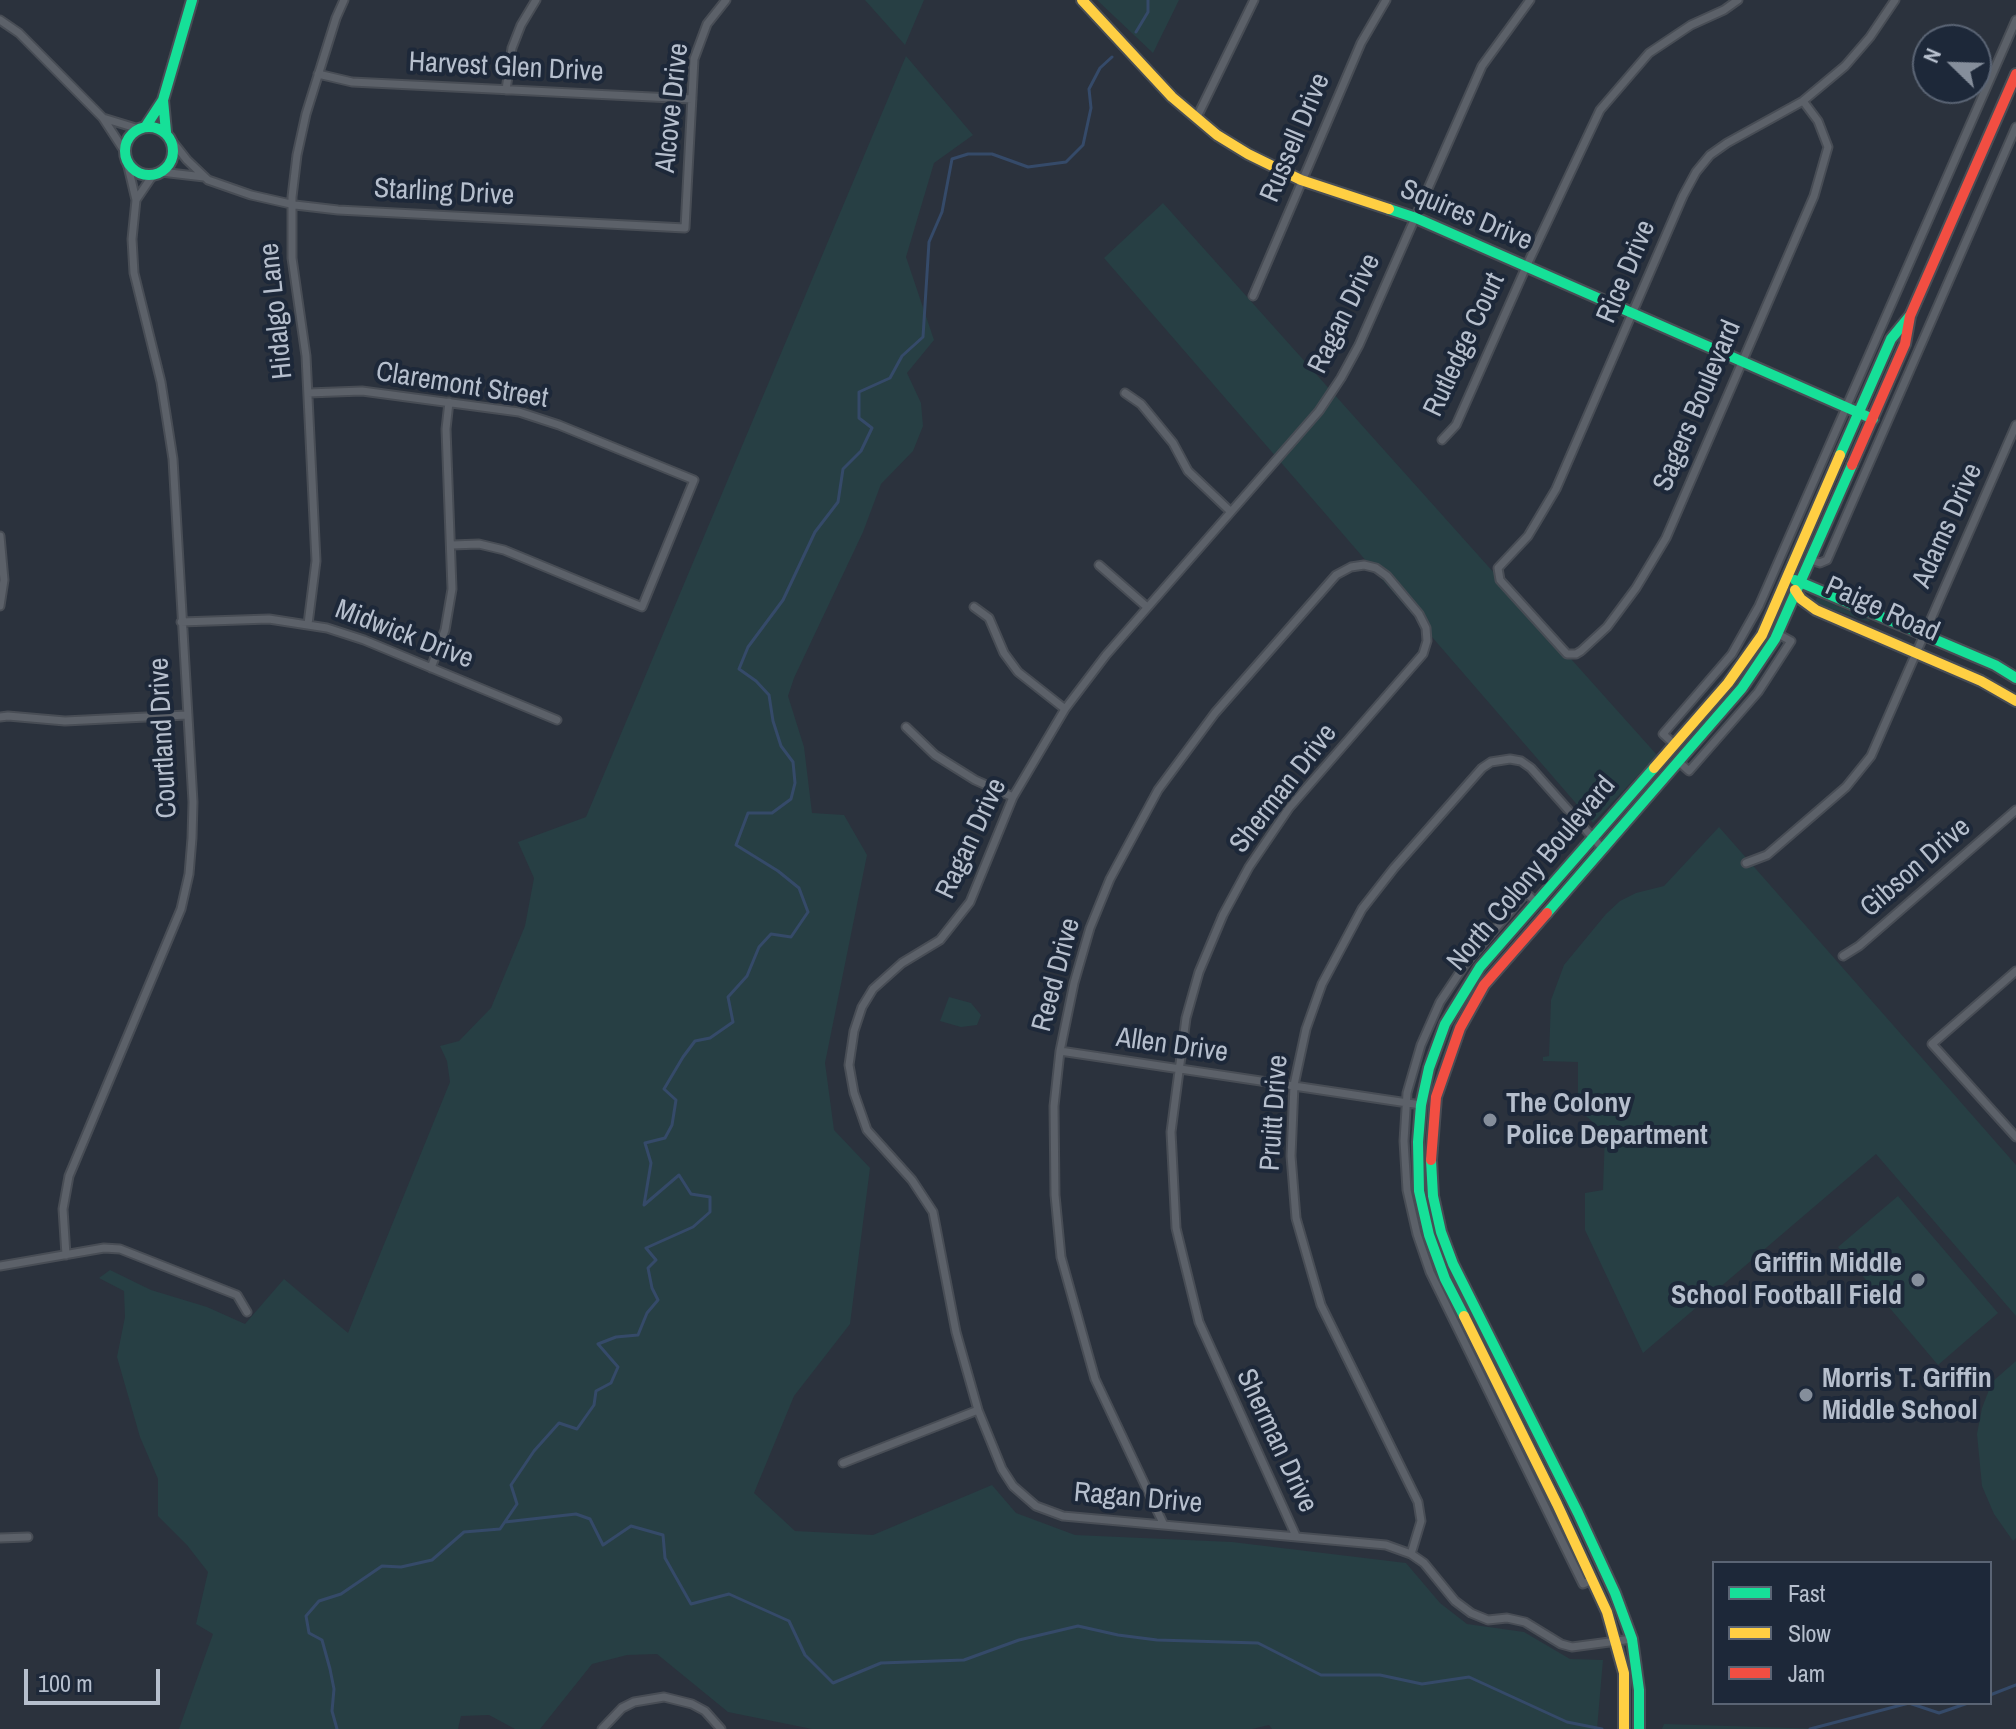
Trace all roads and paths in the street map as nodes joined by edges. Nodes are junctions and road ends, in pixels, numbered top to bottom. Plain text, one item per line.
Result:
1 (192, 0) edge
2 (344, 0) edge
3 (536, 0) edge
4 (726, 0) edge
5 (1082, 0) edge
6 (1254, 0) edge
7 (1386, 0) edge
8 (1530, 0) edge
9 (1738, 0) edge
10 (1895, 0) edge
11 (0, 20) edge
12 (2016, 20) edge
13 (318, 74) junction
14 (2016, 74) edge
15 (506, 90) junction
16 (692, 99) junction
17 (163, 100) junction
18 (1803, 101) junction
19 (103, 118) junction
20 (1196, 119) junction
21 (142, 127) junction
22 (2016, 127) edge
23 (169, 136) junction
24 (126, 155) junction
25 (157, 174) junction
26 (206, 177) junction
27 (1301, 180) junction
28 (136, 200) junction
29 (291, 204) junction
30 (1416, 218) junction
31 (685, 228) joint
32 (1526, 267) junction
33 (1253, 296) dead end
34 (1633, 314) junction
35 (1910, 316) junction
36 (1741, 361) junction
37 (308, 393) junction
38 (1125, 393) dead end
39 (449, 402) junction
40 (1846, 407) junction
41 (1859, 413) junction
42 (1873, 419) junction
43 (1886, 425) junction
44 (2016, 425) edge
45 (1442, 440) dead end
46 (1230, 511) junction
47 (0, 536) edge
48 (452, 545) junction
49 (1811, 560) junction
50 (1099, 565) dead end
51 (1789, 577) junction
52 (1799, 588) junction
53 (1401, 592) joint
54 (0, 606) edge
55 (974, 607) dead end
56 (1147, 607) junction
57 (1816, 610) junction
58 (1532, 617) joint
59 (1786, 619) junction
60 (181, 622) junction
61 (308, 624) junction
62 (1924, 635) junction
63 (1917, 652) junction
64 (431, 668) junction
65 (2016, 678) edge
66 (2015, 699) edge
67 (1065, 709) junction
68 (3, 715) edge
69 (187, 715) junction
70 (557, 720) dead end
71 (906, 727) dead end
72 (1674, 744) junction
73 (1013, 797) junction
74 (2016, 810) edge
75 (1593, 837) junction
76 (1602, 848) junction
77 (1746, 863) dead end
78 (1536, 902) junction
79 (1843, 956) dead end
80 (2016, 971) edge
81 (1060, 1051) junction
82 (1178, 1069) junction
83 (1294, 1085) junction
84 (1407, 1102) junction
85 (1421, 1105) junction
86 (1435, 1109) junction
87 (2014, 1131) edge
88 (66, 1255) junction
89 (0, 1266) edge
90 (247, 1312) dead end
91 (978, 1410) junction
92 (843, 1463) dead end
93 (1163, 1523) junction
94 (1296, 1536) junction
95 (28, 1537) dead end
96 (0, 1538) edge
97 (1411, 1554) junction
98 (1592, 1580) junction
99 (1632, 1639) junction
100 (1617, 1642) junction
101 (602, 1729) edge
102 (721, 1729) edge
103 (1624, 1729) edge
104 (1639, 1729) edge

1 - 17 main road
2 - 13 street, Hidalgo Lane
3 - 15 street
4 - 16 street, Alcove Drive
5 - 20 main road, Squires Drive
6 - 20 street
7 - 27 street, Russell Drive
8 - 30 street, Ragan Drive
9 - 32 street, Rutledge Court
10 - 18 street, Rice Drive
11 - 19 street
12 - 40 street
13 - 15 street, Harvest Glen Drive
13 - 29 street, Hidalgo Lane
14 - 35 main road, North Colony Boulevard
15 - 16 street, Harvest Glen Drive
16 - 31 street, Alcove Drive
17 - 21 main road
17 - 23 main road
18 - 34 street, Rice Drive
18 - 36 street, Sagers Boulevard
19 - 21 street
19 - 24 street
20 - 27 main road, Squires Drive
21 - 23 main road
21 - 24 main road
22 - 43 street
23 - 25 main road
23 - 26 street, Starling Drive
24 - 25 main road
24 - 28 street, Courtland Drive
25 - 26 street, Starling Drive
25 - 28 street, Courtland Drive
26 - 29 street, Starling Drive
27 - 30 main road, Squires Drive
27 - 33 street, Russell Drive
28 - 60 street, Courtland Drive
29 - 31 street, Starling Drive
29 - 37 street, Hidalgo Lane
30 - 32 main road, Squires Drive
30 - 46 street, Ragan Drive
32 - 34 main road, Squires Drive
32 - 45 street, Rutledge Court
34 - 36 main road, Squires Drive
34 - 58 street, Rice Drive
35 - 41 main road, North Colony Boulevard
35 - 42 main road, North Colony Boulevard
36 - 40 main road, Squires Drive
36 - 58 street, Sagers Boulevard
37 - 39 street, Claremont Street
37 - 61 street, Hidalgo Lane
38 - 46 street
39 - 48 street
39 - 48 street, Claremont Street
40 - 41 main road, Squires Drive
40 - 72 street
41 - 42 main road, Squires Drive
41 - 51 main road, North Colony Boulevard
42 - 43 street
42 - 49 main road, North Colony Boulevard
43 - 49 street
44 - 62 street, Adams Drive
46 - 56 street, Ragan Drive
47 - 54 street
48 - 64 street
49 - 52 main road, North Colony Boulevard
50 - 56 street
51 - 52 main road, Paige Road
51 - 72 main road, North Colony Boulevard
52 - 57 main road, Paige Road
52 - 59 main road, North Colony Boulevard
52 - 62 main road, Paige Road
53 - 81 street, Reed Drive
53 - 82 street, Sherman Drive
55 - 67 street
56 - 67 street, Ragan Drive
57 - 59 main road
57 - 63 main road, Paige Road
59 - 76 main road, North Colony Boulevard
60 - 61 street, Midwick Drive
60 - 69 street, Courtland Drive
61 - 64 street, Midwick Drive
62 - 63 street, Adams Drive
62 - 65 main road, Paige Road
63 - 66 main road, Paige Road
63 - 77 street, Adams Drive
64 - 70 street, Midwick Drive
67 - 73 street, Ragan Drive
68 - 69 street
69 - 88 street, Courtland Drive
71 - 73 street
72 - 75 main road, North Colony Boulevard
73 - 91 street, Ragan Drive
74 - 79 street, Gibson Drive
75 - 76 street, Pruitt Drive
75 - 78 main road, North Colony Boulevard
75 - 83 street, Pruitt Drive
76 - 86 main road, North Colony Boulevard
78 - 84 street
78 - 85 main road, North Colony Boulevard
80 - 87 street
81 - 82 street, Allen Drive
81 - 93 street, Reed Drive
82 - 83 street, Allen Drive
82 - 94 street, Sherman Drive
83 - 84 street, Allen Drive
83 - 97 street, Pruitt Drive
84 - 85 street, Allen Drive
84 - 98 street
85 - 86 main road
85 - 98 main road, North Colony Boulevard
86 - 99 main road, North Colony Boulevard
88 - 89 street
88 - 90 street
91 - 92 street
91 - 93 street, Ragan Drive
93 - 94 street, Ragan Drive
94 - 97 street, Ragan Drive
95 - 96 street
97 - 100 street, Ragan Drive
98 - 100 main road, North Colony Boulevard
99 - 100 street, Ragan Drive
99 - 104 main road, North Colony Boulevard
100 - 103 main road, North Colony Boulevard
101 - 102 street

